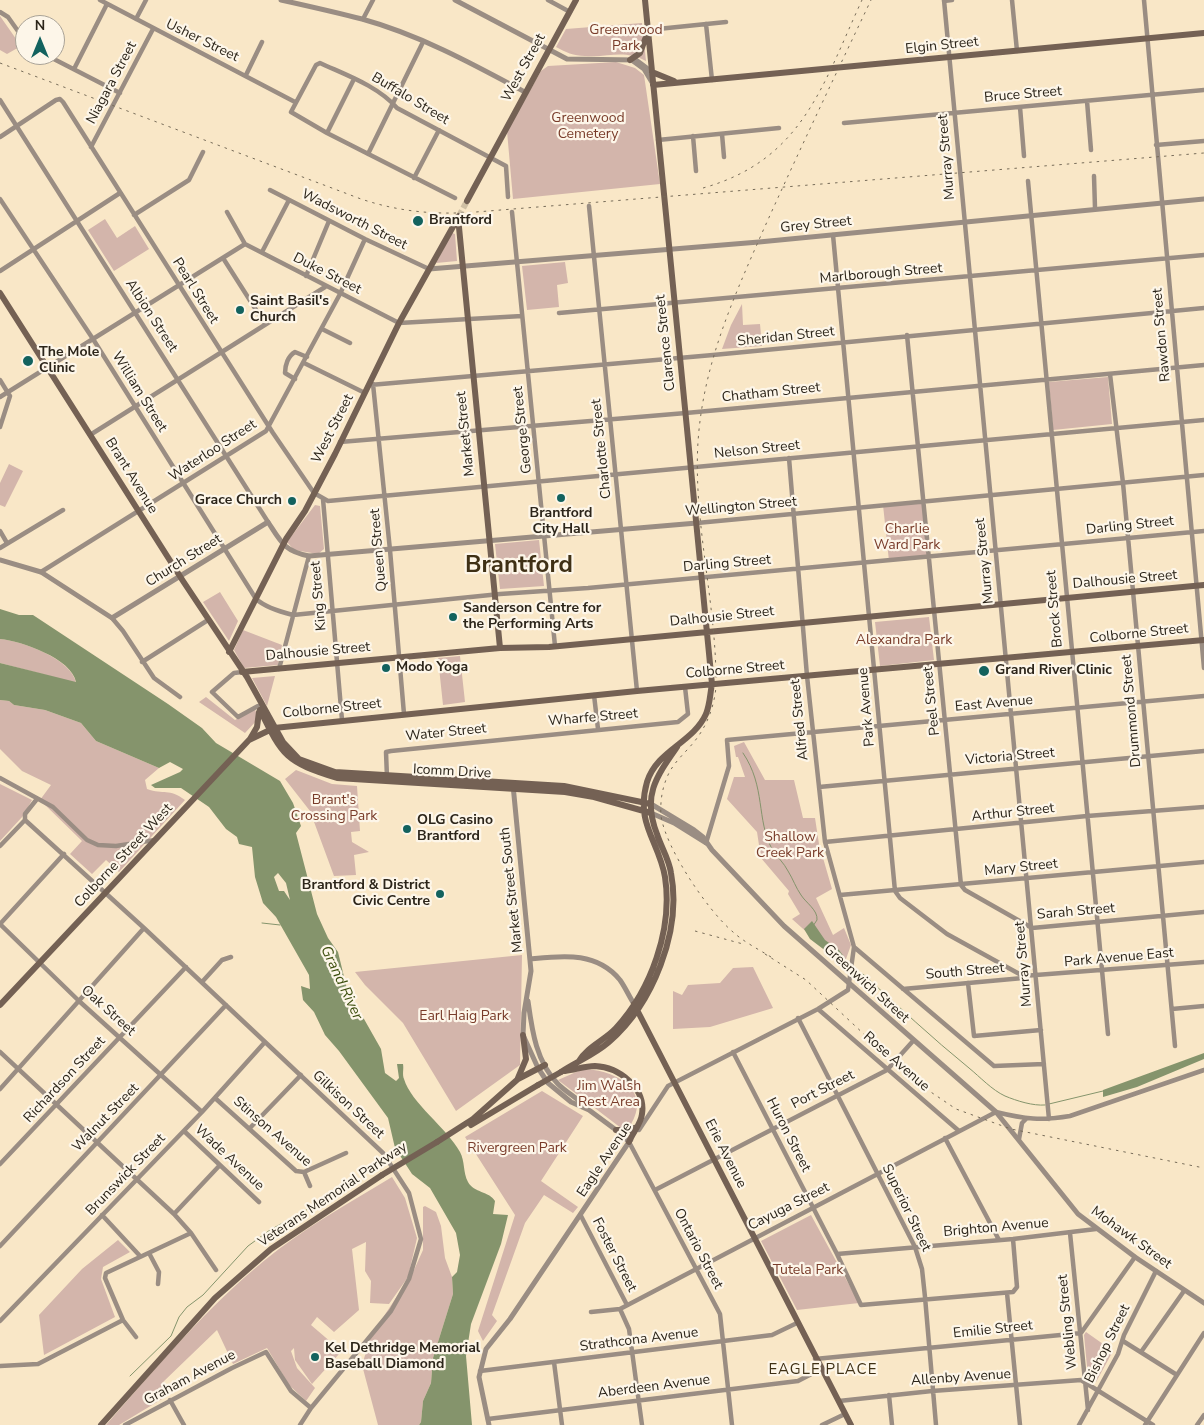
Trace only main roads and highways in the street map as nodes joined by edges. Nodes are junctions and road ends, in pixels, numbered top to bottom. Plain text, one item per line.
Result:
1 (576, 0) edge
2 (645, 0) edge
3 (648, 30) junction
4 (1204, 33) edge
5 (630, 60) road end
6 (652, 72) junction
7 (683, 82) junction
8 (653, 85) junction
9 (467, 201) tunnel mouth
10 (459, 216) joint
11 (0, 293) edge
12 (3, 304) edge
13 (1201, 585) edge
14 (707, 631) junction
15 (1203, 640) edge
16 (500, 648) junction
17 (229, 652) junction
18 (242, 672) junction
19 (712, 684) junction
20 (258, 706) junction
21 (272, 728) junction
22 (249, 740) junction
23 (513, 784) junction
24 (647, 804) junction
25 (648, 811) junction
26 (0, 1006) edge
27 (636, 1007) junction
28 (523, 1035) road end
29 (545, 1064) road end
30 (561, 1072) junction
31 (518, 1079) junction
32 (474, 1121) junction
33 (638, 1126) junction
34 (616, 1130) road end
35 (629, 1142) road end
36 (101, 1425) edge
37 (851, 1425) edge

1 - 9 main road, West Street
2 - 3 main road, Clarence Street
3 - 5 main road
3 - 6 main road, Clarence Street
4 - 7 main road, Elgin Street
6 - 7 main road, Elgin Street
6 - 8 main road, Clarence Street
7 - 8 main road, Elgin Street
8 - 14 main road, Clarence Street
10 - 16 main road, Market Street
10 - 17 main road, West Street
11 - 12 main road, Brant Avenue
12 - 17 main road, Brant Avenue
13 - 14 main road, Dalhousie Street
14 - 16 main road, Dalhousie Street
14 - 19 main road, Clarence Street
15 - 19 main road, Colborne Street
16 - 18 main road, Dalhousie Street
17 - 18 main road, Brant Avenue
18 - 20 main road, Brant Avenue
18 - 21 main road, Brant Avenue
19 - 21 main road, Colborne Street
19 - 24 main road, Clarence Street
20 - 21 main road, Brant Avenue
20 - 22 main road
21 - 22 main road, Colborne Street West
21 - 23 main road, Icomm Drive
22 - 26 main road, Colborne Street West
23 - 24 main road, Icomm Drive
23 - 25 main road, Icomm Drive
24 - 25 main road, Clarence Street
25 - 27 main road, Veterans Memorial Parkway
27 - 30 main road, Veterans Memorial Parkway
27 - 37 main road, Erie Avenue
28 - 31 main road
29 - 31 main road
30 - 32 main road, Veterans Memorial Parkway, bridge
30 - 33 main road
31 - 32 main road
32 - 36 main road, Veterans Memorial Parkway, bridge
33 - 34 main road
33 - 35 main road

